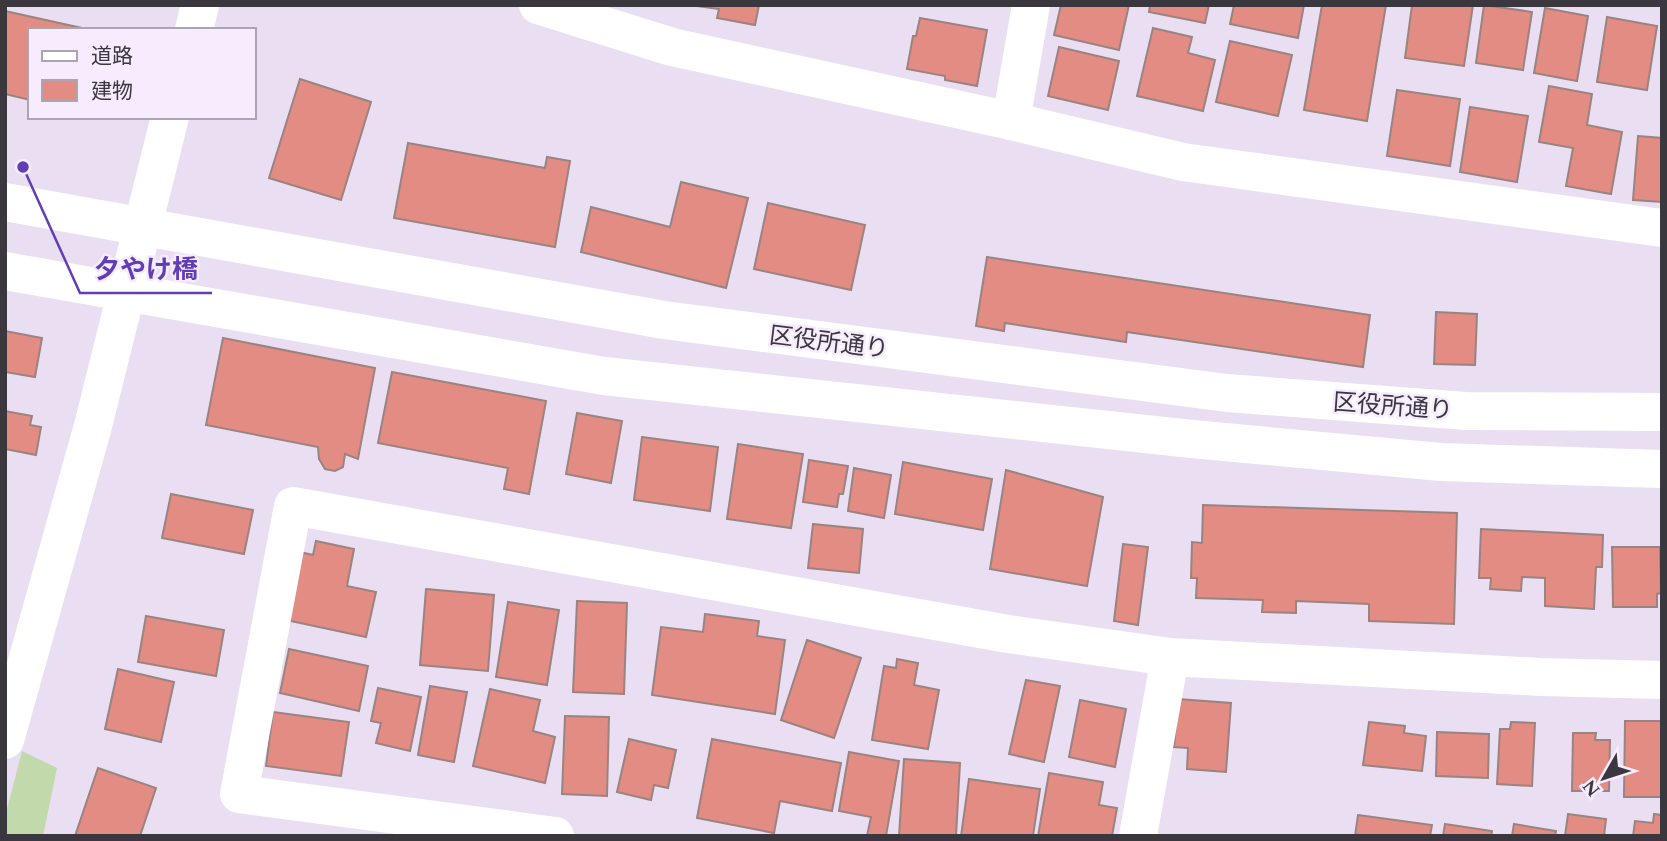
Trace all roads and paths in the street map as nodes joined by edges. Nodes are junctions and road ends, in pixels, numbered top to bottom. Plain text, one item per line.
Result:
1 (201, 5) edge
2 (538, 5) edge
3 (1031, 5) edge
4 (195, 28) edge
5 (170, 119) edge
6 (1011, 121) junction
7 (5, 202) edge
8 (1662, 228) edge
9 (5, 271) edge
10 (1662, 412) edge
11 (1662, 469) edge
12 (1170, 657) junction
13 (1662, 680) edge
14 (5, 740) edge
15 (555, 836) edge
16 (1138, 836) edge

1 - 4 street
2 - 6 street
3 - 6 street
5 - 14 street
6 - 8 street
7 - 10 street, 区役所通り
9 - 11 street, 区役所通り
12 - 13 street
12 - 15 street
12 - 16 street

